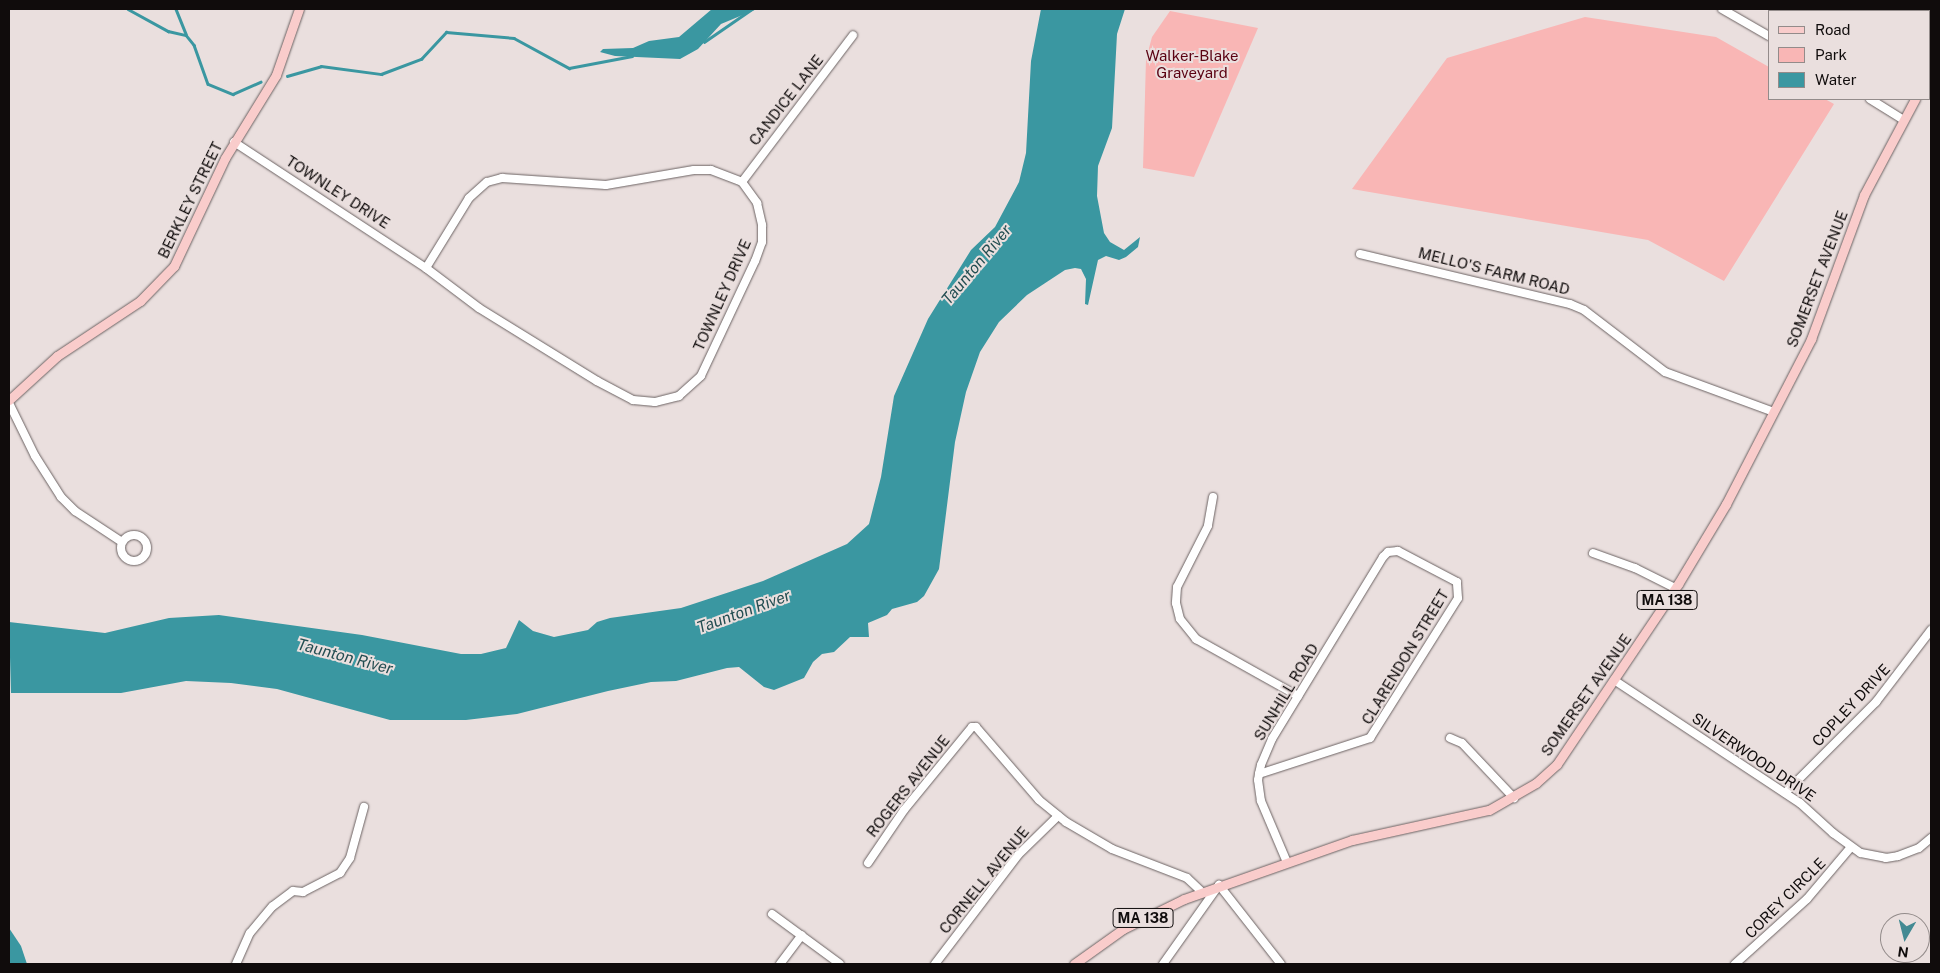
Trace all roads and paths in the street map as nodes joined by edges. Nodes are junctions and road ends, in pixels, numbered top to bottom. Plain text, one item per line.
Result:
1 (299, 9) edge
2 (1722, 9) edge
3 (853, 35) dead end
4 (1768, 35) edge
5 (1872, 100) edge
6 (1914, 100) edge
7 (1903, 120) junction
8 (234, 142) junction
9 (742, 182) junction
10 (1360, 254) dead end
11 (426, 268) junction
12 (9, 402) edge
13 (1774, 412) junction
14 (1213, 497) dead end
15 (122, 542) dead end
16 (1391, 550) joint
17 (1593, 553) dead end
18 (1675, 588) junction
19 (1931, 630) edge
20 (1614, 680) junction
21 (1298, 696) junction
22 (1450, 738) dead end
23 (1259, 774) junction
24 (1785, 793) junction
25 (1514, 798) junction
26 (364, 808) dead end
27 (1058, 816) junction
28 (1931, 838) edge
29 (1851, 847) junction
30 (1286, 860) junction
31 (868, 862) dead end
32 (1219, 885) junction
33 (1202, 892) junction
34 (772, 914) dead end
35 (802, 936) junction
36 (236, 964) edge
37 (780, 964) edge
38 (840, 964) edge
39 (935, 964) edge
40 (1074, 964) edge
41 (1163, 964) edge
42 (1281, 964) edge
43 (1735, 964) edge

1 - 8 main road, BERKLEY STREET
2 - 4 street
3 - 9 street, CANDICE LANE
5 - 7 street
6 - 7 main road, SOMERSET AVENUE / MA 138
7 - 13 main road, SOMERSET AVENUE / MA 138
8 - 11 street, TOWNLEY DRIVE
8 - 12 main road, BERKLEY STREET
9 - 11 street
9 - 11 street, TOWNLEY DRIVE
10 - 13 street, MELLO'S FARM ROAD
12 - 15 street
13 - 18 main road, SOMERSET AVENUE / MA 138
14 - 21 street
16 - 21 street, SUNHILL ROAD
16 - 23 street, CLARENDON STREET
17 - 18 street
18 - 20 main road, SOMERSET AVENUE / MA 138
19 - 24 street, COPLEY DRIVE
20 - 24 street, SILVERWOOD DRIVE
20 - 25 main road, SOMERSET AVENUE / MA 138
21 - 23 street, SUNHILL ROAD
22 - 25 street
23 - 30 street, SUNHILL ROAD
24 - 29 street, SILVERWOOD DRIVE
25 - 30 main road, SOMERSET AVENUE / MA 138
26 - 36 street
27 - 31 street, ROGERS AVENUE
27 - 33 street
27 - 39 street, CORNELL AVENUE
28 - 29 street, SILVERWOOD DRIVE
29 - 43 street, COREY CIRCLE
30 - 32 main road, SOMERSET AVENUE / MA 138
32 - 33 main road, MA 138
32 - 41 street
32 - 42 street
33 - 40 main road, MA 138
34 - 35 street
35 - 37 street
35 - 38 street

